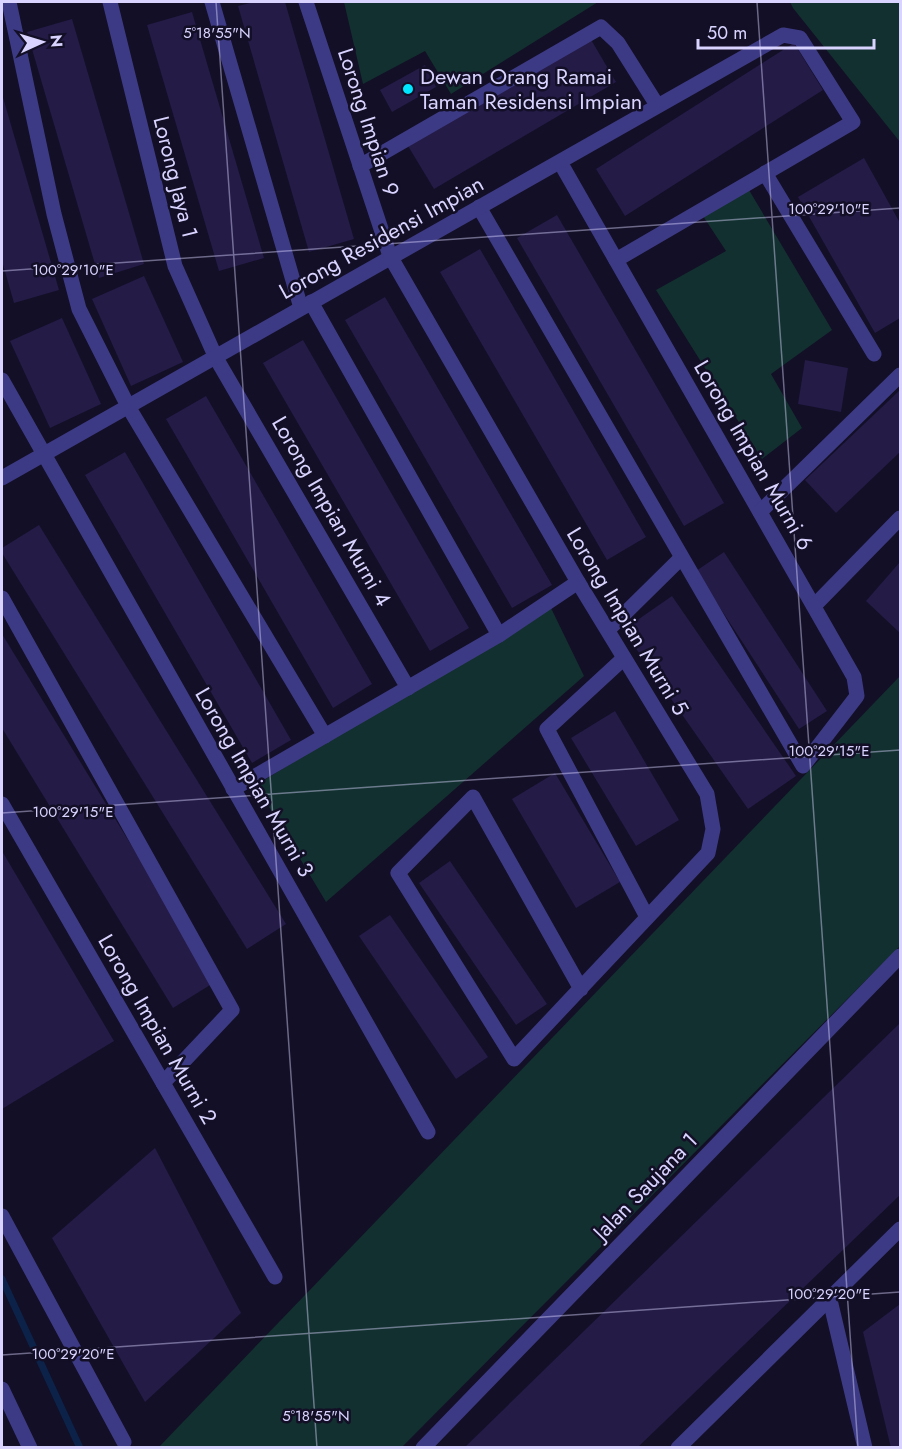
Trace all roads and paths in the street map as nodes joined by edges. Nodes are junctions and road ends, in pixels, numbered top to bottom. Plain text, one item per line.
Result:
1 (9, 2) edge
2 (110, 2) edge
3 (212, 2) edge
4 (306, 2) edge
5 (657, 105) junction
6 (560, 162) junction
7 (360, 166) junction
8 (765, 173) junction
9 (479, 207) junction
10 (390, 256) junction
11 (616, 260) junction
12 (306, 305) junction
13 (874, 354) dead end
14 (216, 358) junction
15 (900, 375) edge
16 (2, 380) edge
17 (129, 408) junction
18 (43, 454) junction
19 (2, 478) edge
20 (760, 512) junction
21 (900, 518) edge
22 (681, 558) junction
23 (578, 582) junction
24 (2, 598) edge
25 (814, 606) junction
26 (608, 630) junction
27 (499, 635) junction
28 (624, 658) junction
29 (408, 688) junction
30 (325, 736) junction
31 (233, 789) junction
32 (2, 804) edge
33 (647, 917) junction
34 (900, 956) edge
35 (580, 989) junction
36 (163, 1083) junction
37 (428, 1132) dead end
38 (2, 1216) edge
39 (900, 1229) edge
40 (275, 1277) dead end
41 (830, 1300) junction
42 (2, 1389) edge
43 (124, 1442) dead end
44 (30, 1448) edge
45 (423, 1448) edge
46 (678, 1448) edge
47 (865, 1448) edge

1 - 17 street
2 - 14 street, Lorong Jaya 1
3 - 12 street
4 - 7 street, Lorong Impian 9
5 - 6 street, Lorong Residensi Impian
5 - 7 street
5 - 8 street, Lorong Residensi Impian
6 - 9 street, Lorong Residensi Impian
6 - 11 street, Lorong Impian Murni 6
7 - 10 street, Lorong Impian 9
8 - 11 street
8 - 13 street
9 - 10 street, Lorong Residensi Impian
9 - 22 street
10 - 12 street, Lorong Residensi Impian
10 - 23 street, Lorong Impian Murni 5
11 - 20 street, Lorong Impian Murni 6
12 - 14 street, Lorong Residensi Impian
12 - 27 street
14 - 17 street, Lorong Residensi Impian
14 - 29 street, Lorong Impian Murni 4
15 - 20 street
16 - 18 street, Lorong Impian Murni 3
17 - 18 street, Lorong Residensi Impian
17 - 30 street
18 - 19 street, Lorong Residensi Impian
18 - 31 street, Lorong Impian Murni 3
20 - 25 street, Lorong Impian Murni 6
21 - 25 street
22 - 25 street, Lorong Impian Murni 6
22 - 26 street
23 - 26 street, Lorong Impian Murni 5
23 - 27 street
24 - 36 street
26 - 28 street, Lorong Impian Murni 5
27 - 29 street
28 - 33 street, Lorong Impian Murni 5
28 - 33 street
29 - 30 street
30 - 31 street
31 - 37 street, Lorong Impian Murni 3
32 - 36 street, Lorong Impian Murni 2
33 - 35 street, Lorong Impian Murni 5
34 - 45 street, Jalan Saujana 1
35 - 35 street, Lorong Impian Murni 5
36 - 40 street, Lorong Impian Murni 2
38 - 43 street
39 - 41 street
41 - 46 street
41 - 47 street
42 - 44 street

